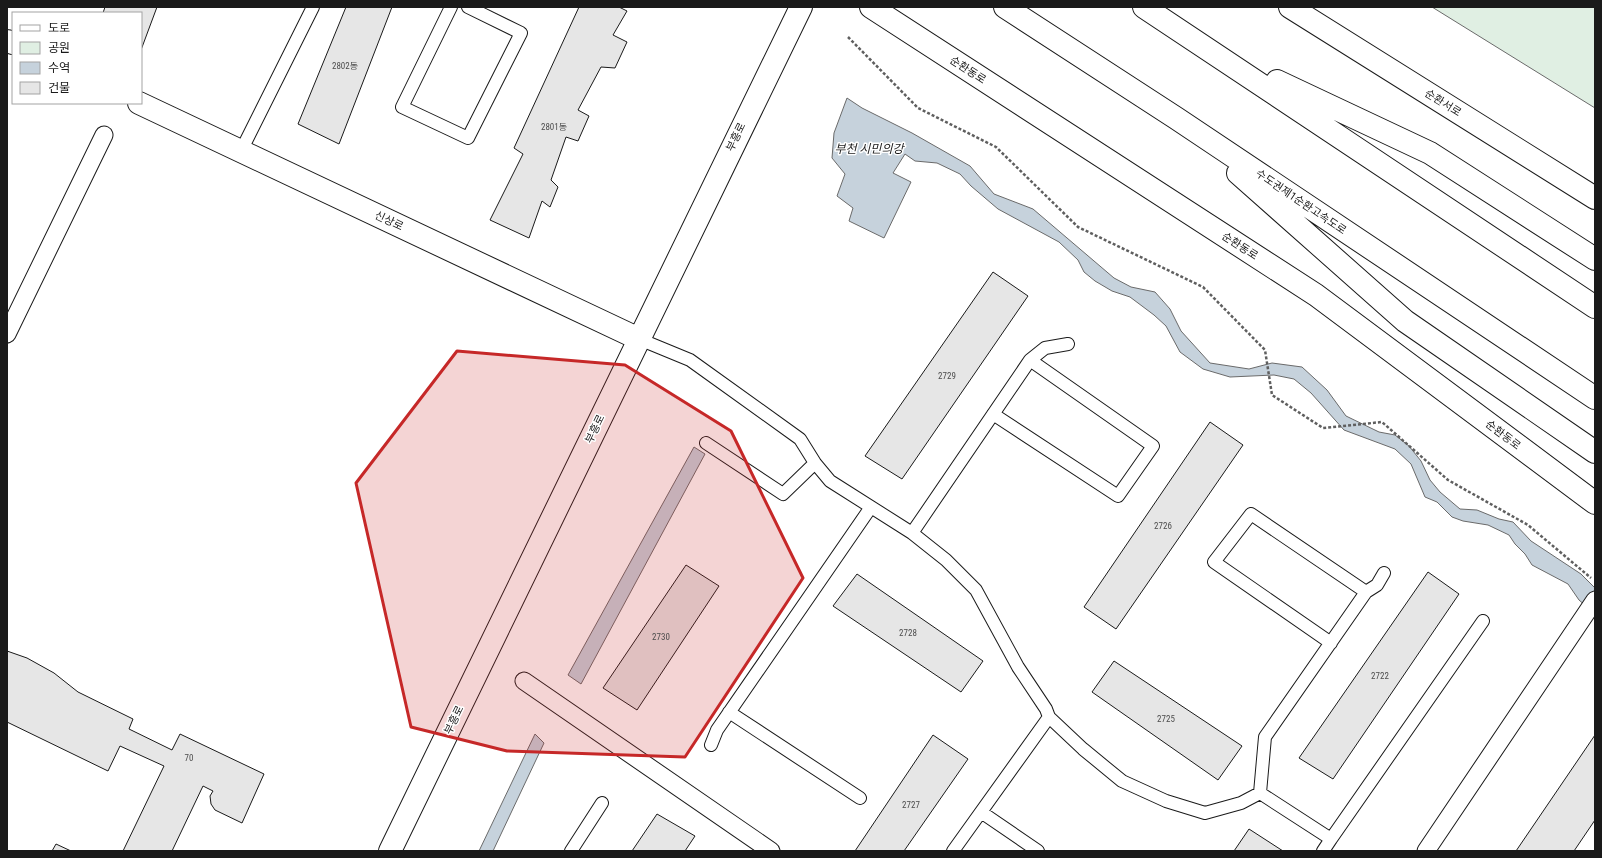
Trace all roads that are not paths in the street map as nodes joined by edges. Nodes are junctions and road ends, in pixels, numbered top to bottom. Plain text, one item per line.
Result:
1 (312, 7) edge
2 (451, 7) edge
3 (468, 7) edge
4 (801, 7) edge
5 (871, 7) edge
6 (1005, 7) edge
7 (1144, 7) edge
8 (1290, 7) edge
9 (1209, 49) junction
10 (141, 104) edge
11 (1176, 118) junction
12 (104, 135) dead end
13 (241, 151) junction
14 (1595, 198) edge
15 (1595, 259) edge
16 (1595, 307) edge
17 (7, 334) edge
18 (639, 338) junction
19 (1068, 344) dead end
20 (1030, 360) junction
21 (1595, 398) edge
22 (993, 414) junction
23 (706, 443) dead end
24 (1595, 452) edge
25 (815, 463) junction
26 (1595, 503) edge
27 (871, 507) junction
28 (912, 533) junction
29 (1384, 573) dead end
30 (1366, 592) junction
31 (1595, 600) edge
32 (1483, 621) dead end
33 (1331, 642) junction
34 (524, 681) dead end
35 (729, 712) junction
36 (1049, 717) junction
37 (711, 745) dead end
38 (1260, 793) junction
39 (860, 798) dead end
40 (602, 803) dead end
41 (981, 812) junction
42 (1331, 840) junction
43 (390, 851) edge
44 (571, 851) edge
45 (771, 851) edge
46 (953, 851) edge
47 (1038, 851) edge
48 (1323, 851) edge
49 (1426, 851) edge

1 - 13 lane
2 - 3 lane
4 - 18 main road, 부흥로
5 - 26 main road, 순환동로
6 - 11 main road, 수도권제1순환고속도로
7 - 9 main road
8 - 14 main road, 순환서로
9 - 15 main road
9 - 16 main road
10 - 13 main road, 신상로
11 - 21 main road, 수도권제1순환고속도로
11 - 24 main road
12 - 17 street
13 - 18 main road, 신상로
18 - 25 lane
18 - 43 main road, 부흥로
19 - 20 lane
20 - 22 lane
20 - 22 lane
22 - 28 lane
23 - 25 lane
25 - 27 lane
27 - 28 lane
27 - 35 lane
28 - 36 lane
29 - 30 lane
30 - 33 lane
30 - 33 lane
31 - 49 street
32 - 42 lane
33 - 38 lane
34 - 45 street
35 - 37 lane
35 - 39 lane
36 - 38 lane
36 - 41 lane
38 - 42 lane
40 - 44 lane
41 - 46 lane
41 - 47 lane
42 - 48 lane

